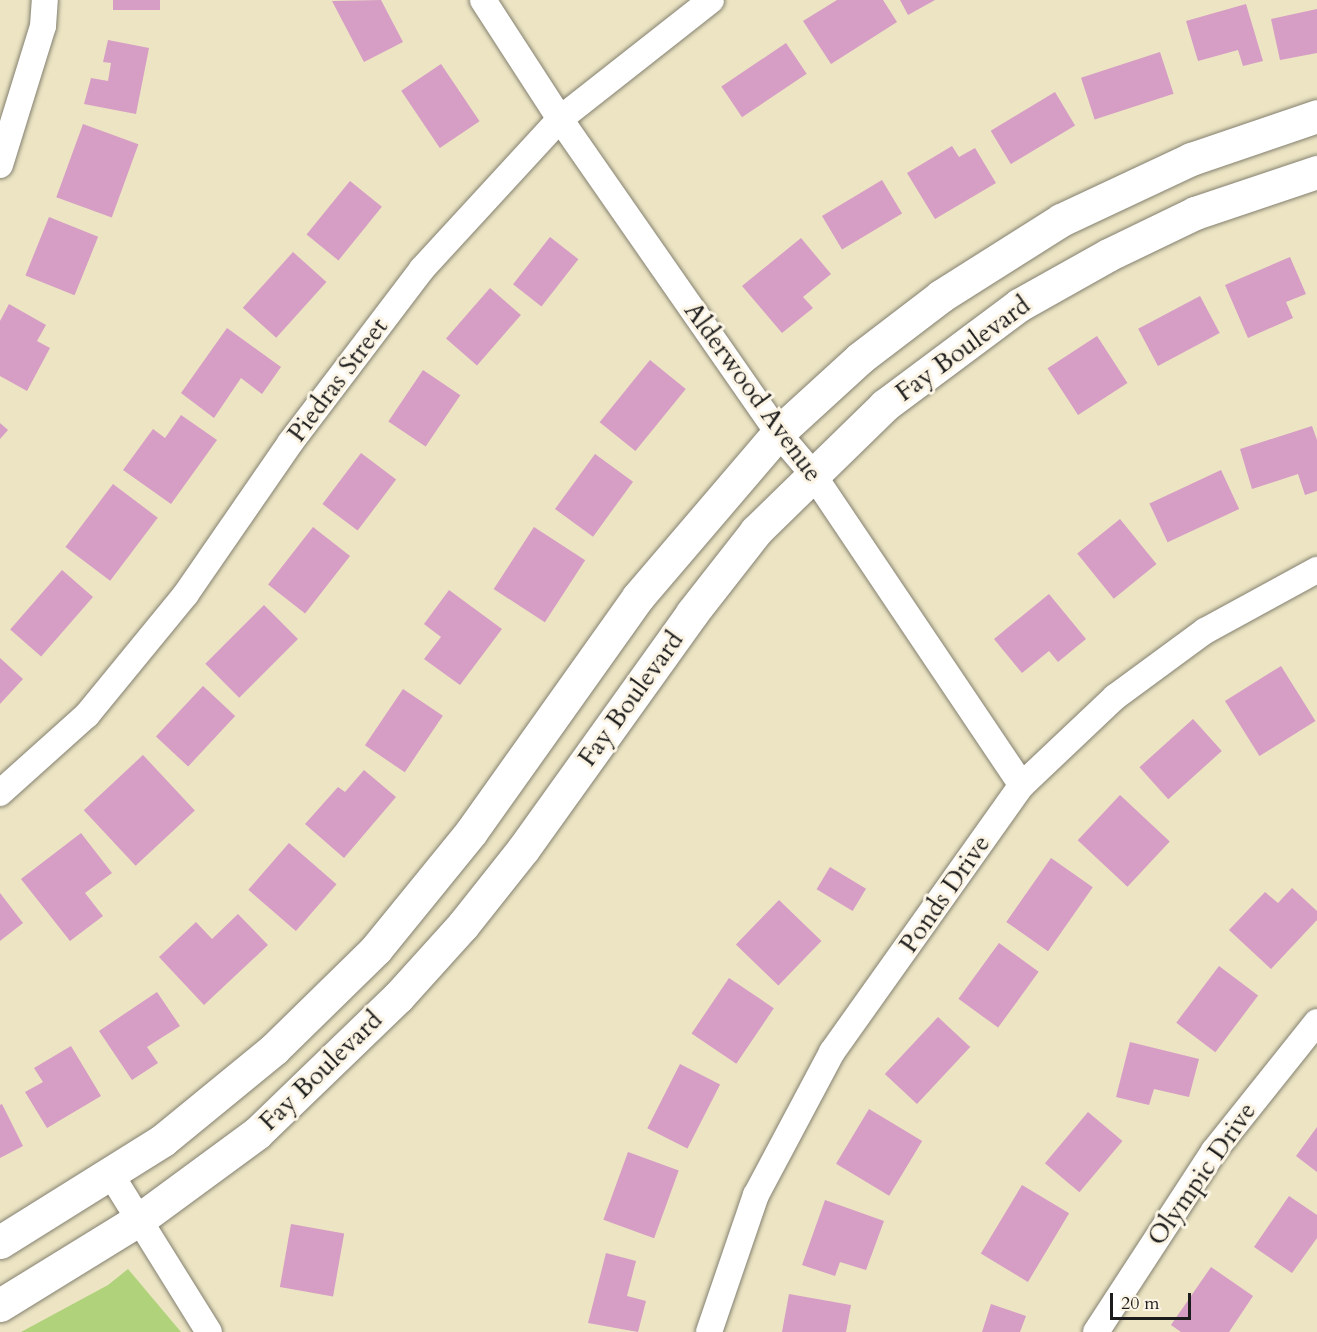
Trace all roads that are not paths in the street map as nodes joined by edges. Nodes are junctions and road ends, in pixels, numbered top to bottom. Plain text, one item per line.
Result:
1 (45, 0) edge
2 (483, 0) edge
3 (711, 0) edge
4 (1317, 116) edge
5 (560, 119) junction
6 (0, 165) edge
7 (1317, 172) edge
8 (778, 433) junction
9 (812, 473) junction
10 (1317, 570) edge
11 (1022, 785) junction
12 (0, 793) edge
13 (1317, 1022) edge
14 (110, 1173) junction
15 (140, 1219) junction
16 (0, 1242) edge
17 (0, 1305) edge
18 (209, 1332) edge
19 (709, 1332) edge
20 (1096, 1332) edge

1 - 6 street
2 - 5 street, Alderwood Avenue
3 - 5 street, Piedras Street
4 - 8 main road, Fay Boulevard
5 - 8 street, Alderwood Avenue
5 - 12 street, Piedras Street
7 - 9 main road, Fay Boulevard
8 - 9 street, Alderwood Avenue
8 - 14 main road, Fay Boulevard
9 - 11 street, Alderwood Avenue
9 - 15 main road, Fay Boulevard
10 - 11 street, Ponds Drive
11 - 19 street, Ponds Drive
13 - 20 street, Olympic Drive
14 - 15 street
14 - 16 main road, Fay Boulevard
15 - 17 main road, Fay Boulevard
15 - 18 street

